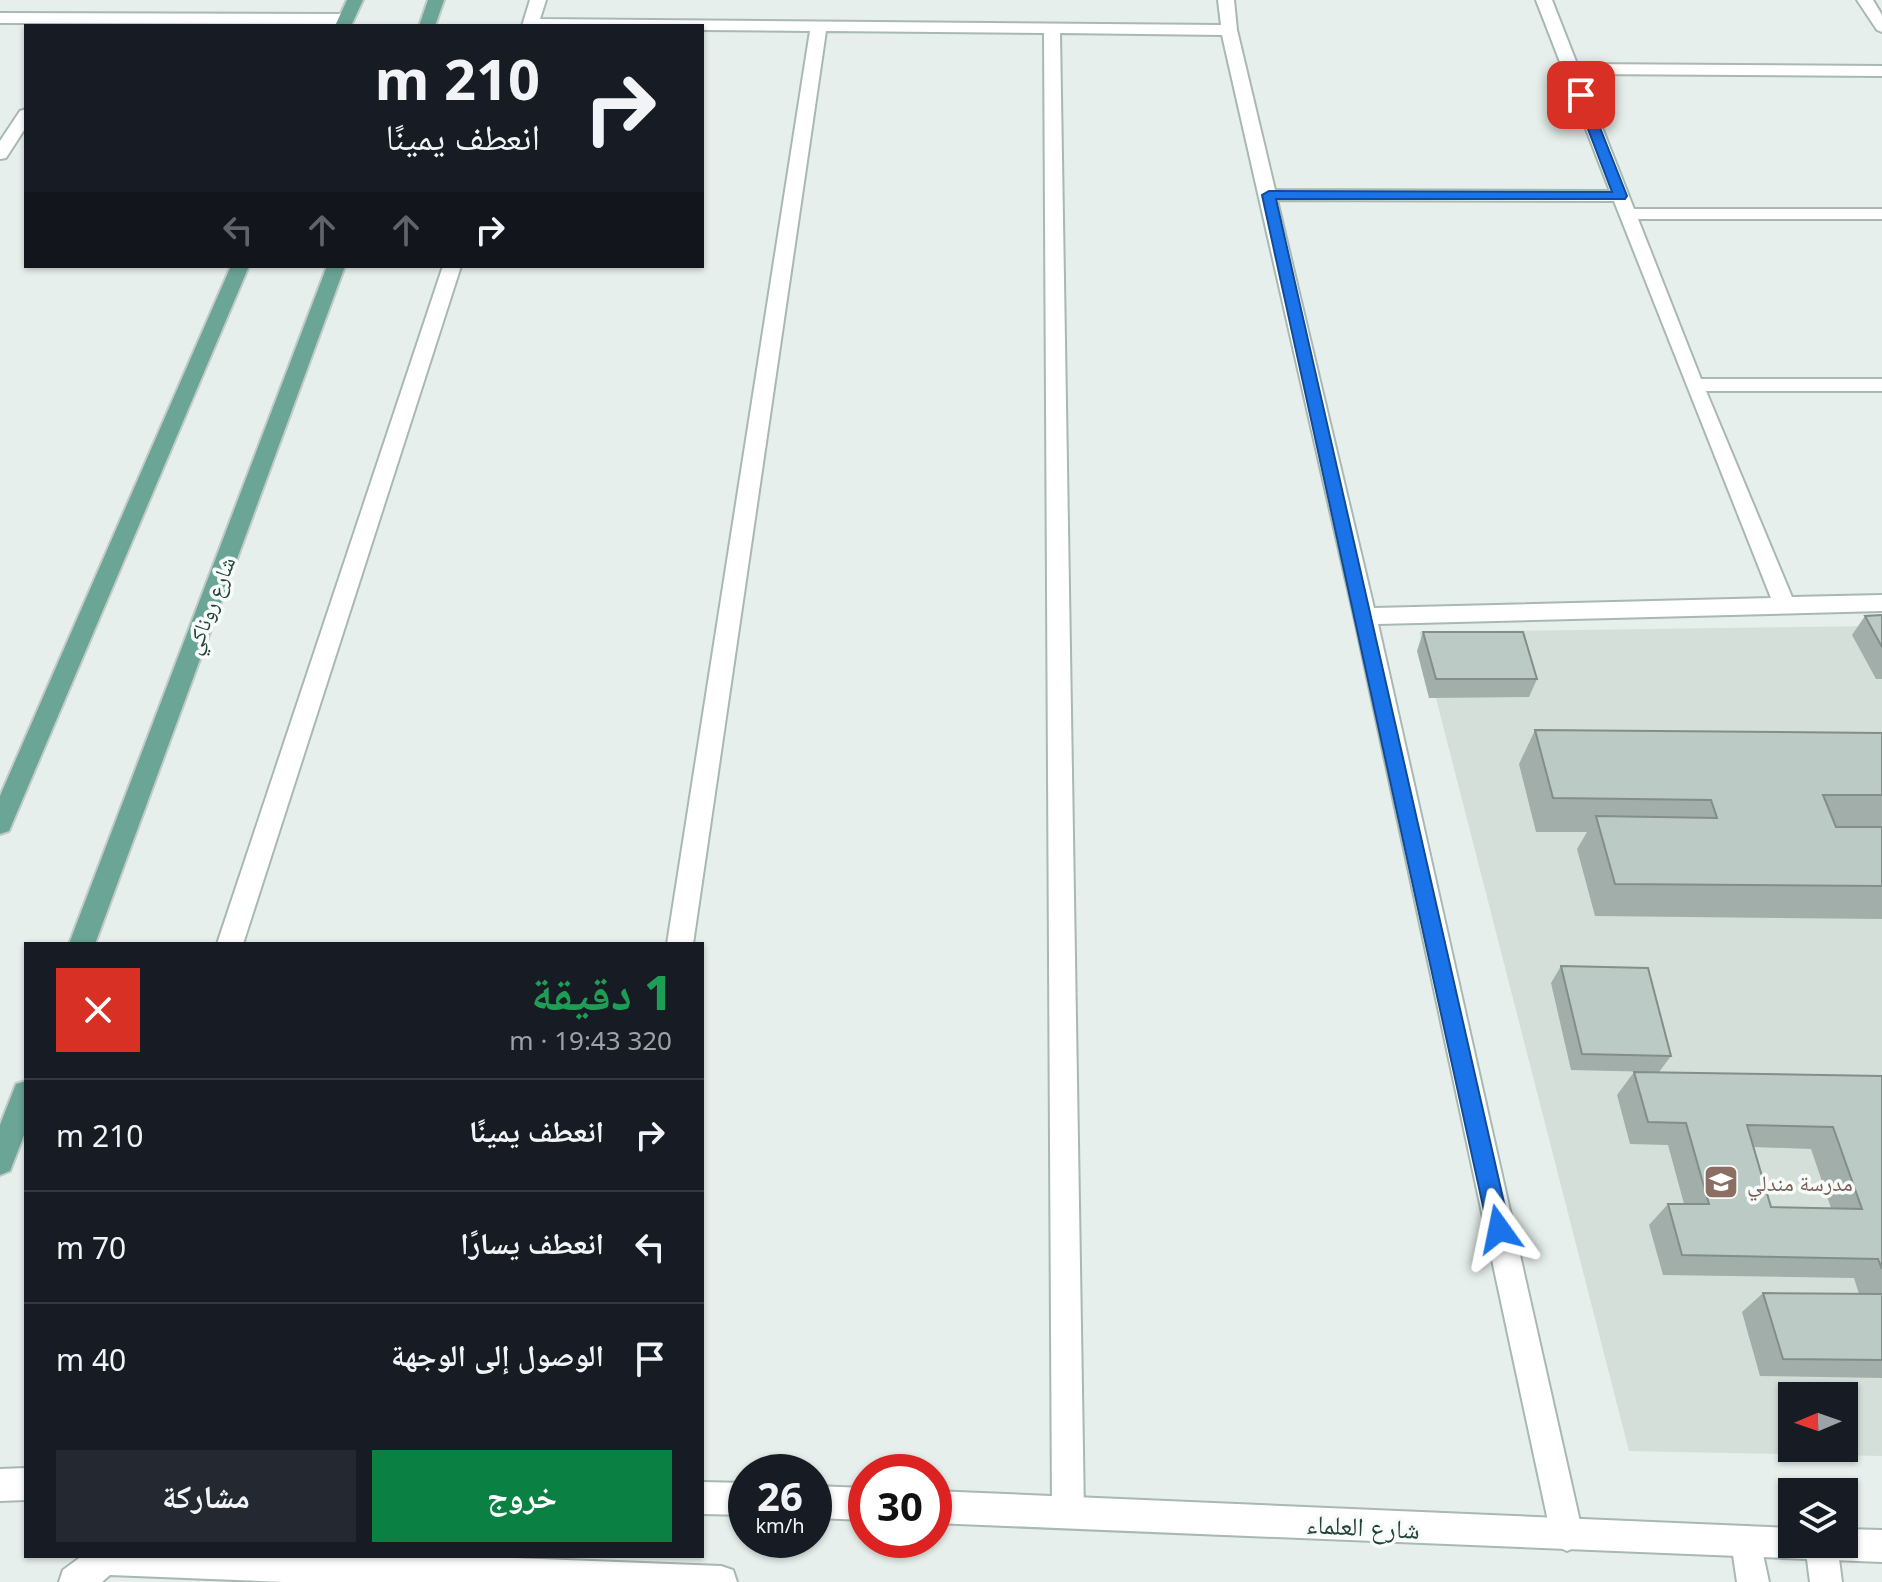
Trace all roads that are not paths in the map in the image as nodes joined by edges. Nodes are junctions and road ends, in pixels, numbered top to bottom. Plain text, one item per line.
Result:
1 (355, 0) edge
2 (436, 0) edge
3 (538, 0) edge
4 (1226, 0) edge
5 (1544, 0) edge
6 (1865, 0) edge
7 (0, 18) edge
8 (345, 22) edge
9 (86, 23) edge
10 (428, 24) edge
11 (530, 24) edge
12 (704, 26) edge
13 (819, 26) junction
14 (1882, 27) edge
15 (1052, 29) junction
16 (1229, 30) junction
17 (1571, 69) junction
18 (1882, 71) edge
19 (24, 117) edge
20 (0, 154) edge
21 (1269, 195) junction
22 (1620, 196) junction
23 (1628, 214) junction
24 (1882, 214) edge
25 (239, 268) edge
26 (335, 268) edge
27 (451, 268) edge
28 (1694, 385) junction
29 (1882, 385) edge
30 (1882, 603) edge
31 (1784, 604) junction
32 (1365, 616) junction
33 (0, 824) edge
34 (83, 942) edge
35 (231, 942) edge
36 (680, 942) edge
37 (24, 1098) edge
38 (0, 1162) edge
39 (24, 1484) edge
40 (0, 1485) edge
41 (704, 1498) edge
42 (728, 1499) edge
43 (952, 1508) edge
44 (1068, 1512) junction
45 (1567, 1535) junction
46 (1747, 1542) junction
47 (1778, 1543) edge
48 (1858, 1545) edge
49 (1882, 1546) edge
50 (1811, 1558) edge
51 (103, 1566) edge
52 (75, 1582) edge
53 (721, 1582) edge
54 (1753, 1582) edge
55 (1826, 1582) edge

1 - 8 main road
2 - 10 main road
3 - 11 street
4 - 16 street
5 - 17 street
6 - 14 street
7 - 9 street
8 - 9 street
12 - 13 street
13 - 15 street
13 - 36 street
15 - 16 street
15 - 44 street
16 - 21 street
17 - 18 street
17 - 22 street
19 - 20 street
21 - 22 street
21 - 32 street
22 - 23 street
23 - 24 street
23 - 28 street
25 - 33 main road
26 - 34 main road, شارع روناكي
27 - 35 street
28 - 29 street
28 - 31 street
30 - 31 street
31 - 32 street
32 - 45 street
37 - 38 main road
39 - 40 street
41 - 42 street
43 - 44 street, شارع العلماء
44 - 45 street, شارع العلماء
45 - 46 street, شارع العلماء
46 - 47 street, شارع العلماء
46 - 54 street
48 - 49 street, شارع العلماء
50 - 55 street
51 - 52 street
51 - 53 street

